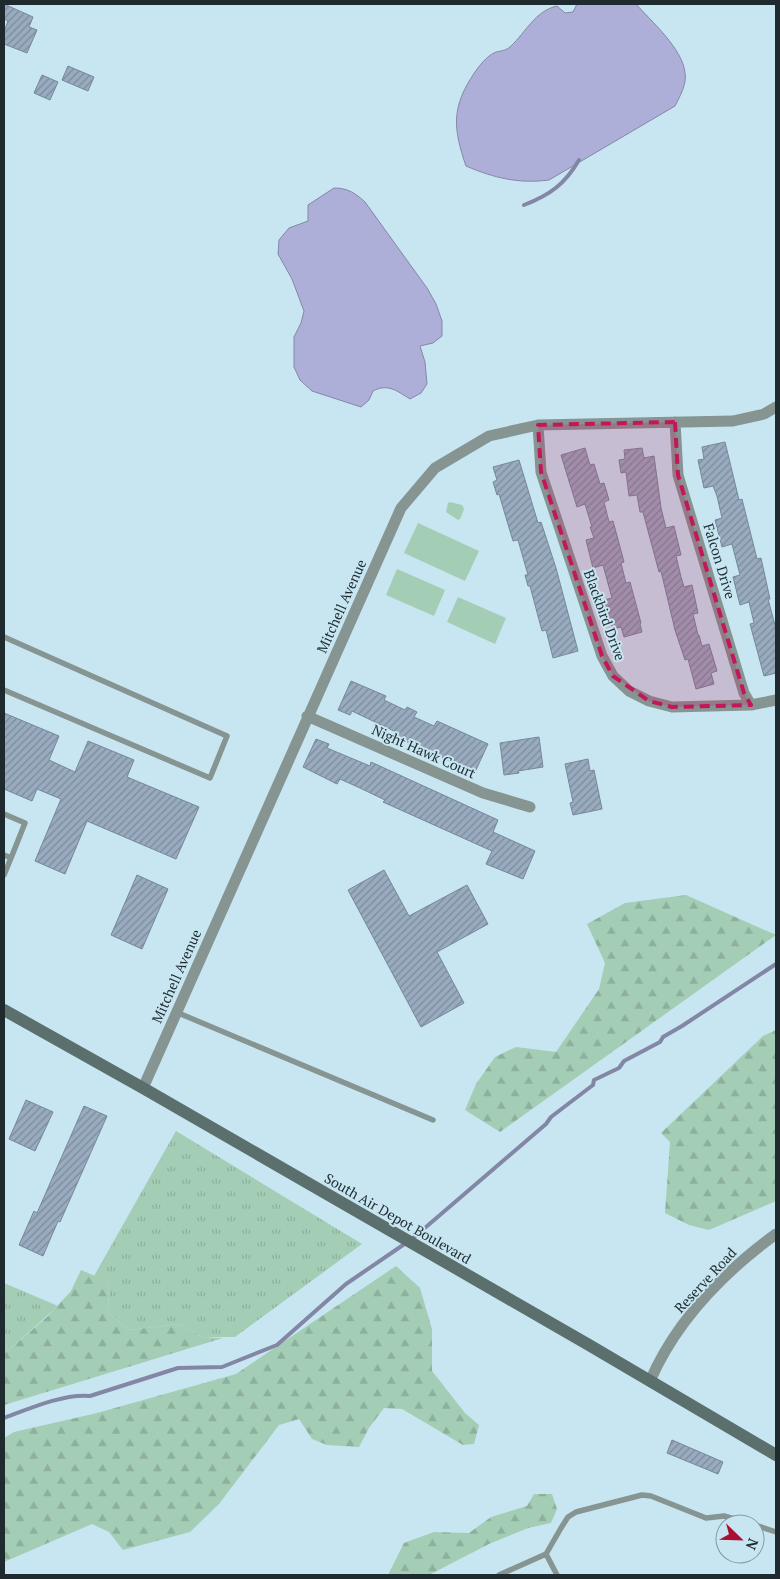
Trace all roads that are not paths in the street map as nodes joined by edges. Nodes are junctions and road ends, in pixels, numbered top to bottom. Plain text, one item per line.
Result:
1 (776, 407) edge
2 (675, 422) junction
3 (538, 425) junction
4 (4, 637) edge
5 (4, 690) edge
6 (776, 700) edge
7 (751, 705) junction
8 (307, 716) junction
9 (530, 807) dead end
10 (4, 814) edge
11 (4, 856) edge
12 (10, 858) junction
13 (4, 875) edge
14 (4, 1010) edge
15 (176, 1012) junction
16 (143, 1088) junction
17 (433, 1120) dead end
18 (776, 1234) edge
19 (650, 1381) junction
20 (776, 1455) edge
21 (715, 1517) edge
22 (546, 1554) junction
23 (499, 1575) edge
24 (556, 1575) edge

1 - 2 street, Mitchell Avenue
2 - 3 street, Mitchell Avenue
2 - 7 street, Falcon Drive
3 - 7 street, Blackbird Drive
3 - 8 street, Mitchell Avenue
4 - 5 lane
6 - 7 street, Blackbird Drive
8 - 9 street, Night Hawk Court
8 - 15 street, Mitchell Avenue
10 - 12 lane
11 - 12 lane
12 - 13 lane
14 - 16 street, South Air Depot Boulevard
15 - 16 street, Mitchell Avenue
15 - 17 lane
16 - 19 street, South Air Depot Boulevard
18 - 19 street, Reserve Road
19 - 20 street, South Air Depot Boulevard
21 - 22 lane
22 - 23 lane
22 - 24 lane

